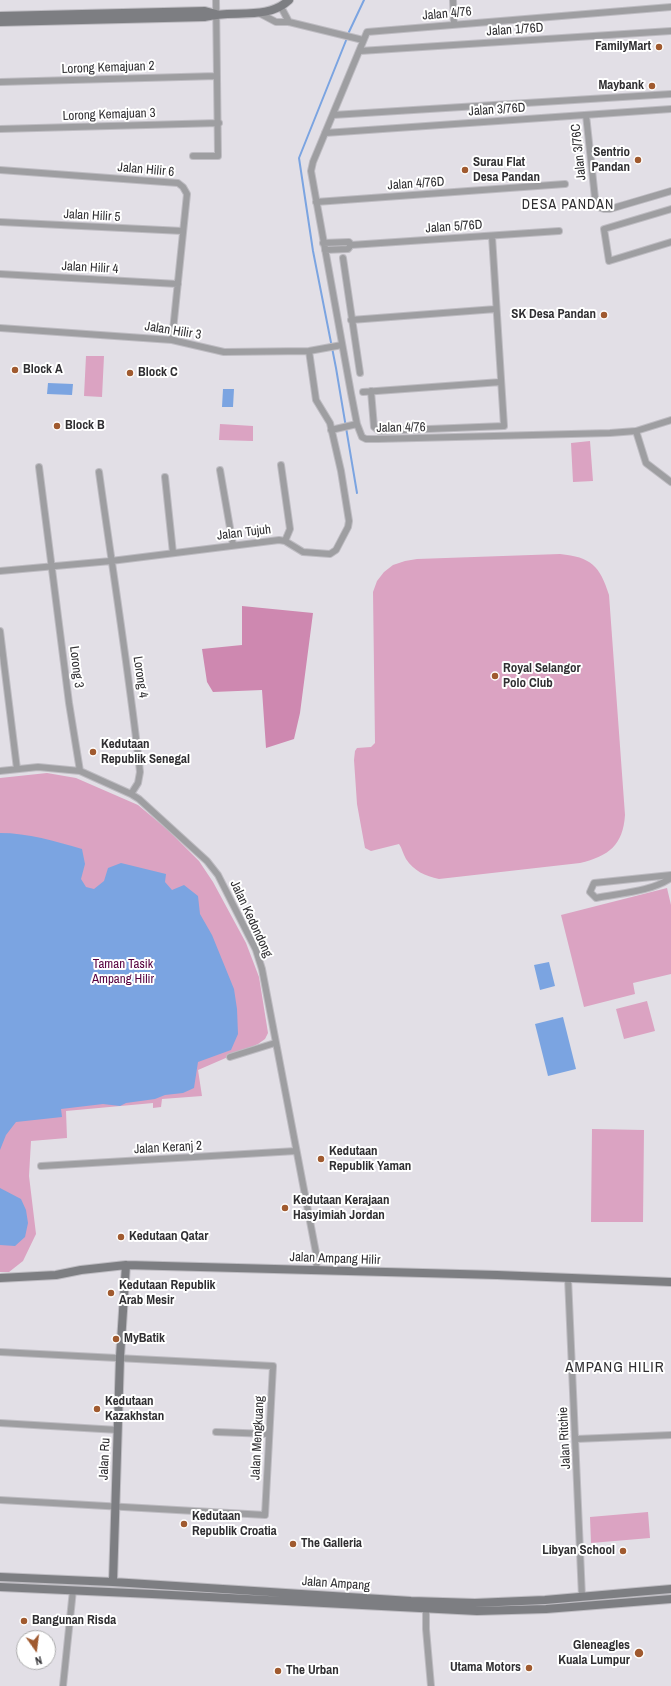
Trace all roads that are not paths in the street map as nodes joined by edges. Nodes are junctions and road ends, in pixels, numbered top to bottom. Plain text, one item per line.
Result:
1 (216, 0) edge
2 (289, 0) edge
3 (453, 0) edge
4 (281, 7) junction
5 (671, 7) edge
6 (259, 12) junction
7 (216, 14) junction
8 (0, 16) edge
9 (0, 22) edge
10 (289, 22) junction
11 (454, 24) junction
12 (671, 31) edge
13 (363, 40) junction
14 (360, 51) junction
15 (217, 76) junction
16 (0, 82) edge
17 (671, 94) edge
18 (671, 109) edge
19 (333, 115) junction
20 (586, 115) junction
21 (219, 123) junction
22 (0, 130) edge
23 (325, 133) junction
24 (193, 156) dead end
25 (0, 170) edge
26 (565, 184) dead end
27 (671, 191) edge
28 (316, 202) junction
29 (671, 209) edge
30 (0, 222) edge
31 (559, 231) dead end
32 (183, 232) junction
33 (492, 236) junction
34 (671, 242) edge
35 (323, 243) junction
36 (351, 245) junction
37 (325, 250) junction
38 (343, 258) dead end
39 (0, 274) edge
40 (178, 284) junction
41 (496, 309) junction
42 (351, 320) junction
43 (0, 328) edge
44 (172, 340) junction
45 (342, 345) junction
46 (309, 351) junction
47 (360, 373) dead end
48 (501, 382) junction
49 (371, 391) junction
50 (363, 392) dead end
51 (671, 420) edge
52 (357, 424) junction
53 (331, 430) junction
54 (636, 432) junction
55 (281, 464) dead end
56 (39, 467) dead end
57 (220, 470) dead end
58 (99, 472) dead end
59 (165, 477) dead end
60 (671, 482) edge
61 (285, 541) junction
62 (233, 545) junction
63 (173, 553) junction
64 (111, 561) junction
65 (51, 566) junction
66 (0, 571) edge
67 (0, 631) edge
68 (17, 769) junction
69 (0, 771) edge
70 (80, 771) junction
71 (131, 794) junction
72 (671, 876) edge
73 (275, 1043) junction
74 (230, 1057) dead end
75 (296, 1152) junction
76 (41, 1166) dead end
77 (126, 1265) junction
78 (316, 1271) junction
79 (0, 1278) edge
80 (568, 1278) junction
81 (671, 1282) edge
82 (0, 1352) edge
83 (120, 1357) junction
84 (0, 1423) edge
85 (118, 1430) junction
86 (216, 1432) dead end
87 (269, 1434) junction
88 (671, 1435) edge
89 (576, 1439) junction
90 (0, 1500) edge
91 (115, 1506) junction
92 (0, 1577) edge
93 (113, 1582) junction
94 (0, 1587) edge
95 (671, 1589) edge
96 (74, 1590) junction
97 (582, 1597) junction
98 (671, 1598) edge
99 (426, 1609) junction
100 (63, 1686) edge
101 (431, 1686) edge

1 - 7 street
2 - 4 street
3 - 11 street
4 - 6 street
4 - 10 street
5 - 11 street, Jalan 4/76
6 - 7 street
6 - 10 street
7 - 8 street
7 - 9 street
7 - 15 street
10 - 13 street
11 - 13 street, Jalan 4/76
12 - 14 street, Jalan 1/76D
13 - 14 street
14 - 19 street
15 - 16 street, Lorong Kemajuan 2
15 - 21 street
17 - 19 street
18 - 20 street, Jalan 3/76D
19 - 23 street
20 - 23 street, Jalan 3/76D
20 - 27 street, Jalan 3/76C
21 - 22 street, Lorong Kemajuan 3
21 - 24 street
23 - 28 street, Jalan 4/76
25 - 32 street, Jalan Hilir 6
26 - 28 street, Jalan 4/76D
28 - 35 street, Jalan 4/76
29 - 34 street
30 - 32 street, Jalan Hilir 5
31 - 33 street, Jalan 5/76D
32 - 40 street, Jalan Hilir 6
33 - 36 street, Jalan 5/76D
33 - 41 street
35 - 36 street, Jalan 5/76D
35 - 37 street, Jalan 4/76
36 - 37 street, Jalan 5/76D
37 - 45 street, Jalan 4/76
38 - 42 street
39 - 40 street, Jalan Hilir 4
40 - 44 street, Jalan Hilir 6
41 - 42 street
41 - 48 street
42 - 47 street
43 - 44 street, Jalan Hilir 3
44 - 46 street, Jalan Hilir 3
45 - 46 street, Jalan Hilir 3
45 - 52 street, Jalan 4/76
46 - 53 street
48 - 49 street
48 - 49 street
49 - 50 street
51 - 54 street, Jalan 4/76
52 - 53 street
52 - 54 street, Jalan 4/76
53 - 61 street, Jalan Tujuh
54 - 60 street
55 - 61 street
56 - 65 street, Lorong 3
57 - 62 street
58 - 64 street, Lorong 4
59 - 63 street
61 - 62 street, Jalan Tujuh
62 - 63 street, Jalan Tujuh
63 - 64 street, Jalan Tujuh
64 - 65 street, Jalan Tujuh
64 - 71 street, Lorong 4
65 - 66 street, Jalan Tujuh
65 - 70 street, Lorong 3
67 - 68 street
68 - 69 street, Jalan Kedondong
68 - 70 street, Jalan Kedondong
70 - 71 street, Jalan Kedondong
71 - 73 street, Jalan Kedondong
72 - 72 street
73 - 74 street
73 - 75 street, Jalan Kedondong
75 - 76 street, Jalan Keranj 2
75 - 78 street, Jalan Kedondong
77 - 78 street, Jalan Ampang Hilir
77 - 79 street, Jalan Ampang Hilir
77 - 83 street, Jalan Ru
78 - 80 street, Jalan Ampang Hilir
80 - 81 street, Jalan Ampang Hilir
80 - 89 street, Jalan Ritchie
82 - 83 street
83 - 85 street, Jalan Ru
83 - 87 street, Jalan Mengkuang
84 - 85 street
85 - 91 street, Jalan Ru
86 - 87 street
87 - 91 street, Jalan Mengkuang
88 - 89 street
89 - 97 street, Jalan Ritchie
90 - 91 street
91 - 93 street, Jalan Ru
92 - 93 street, Jalan Ampang
93 - 97 street, Jalan Ampang
94 - 96 street, Jalan Ampang
95 - 97 street, Jalan Ampang
96 - 99 street, Jalan Ampang
96 - 100 street
98 - 99 street, Jalan Ampang
99 - 101 street

